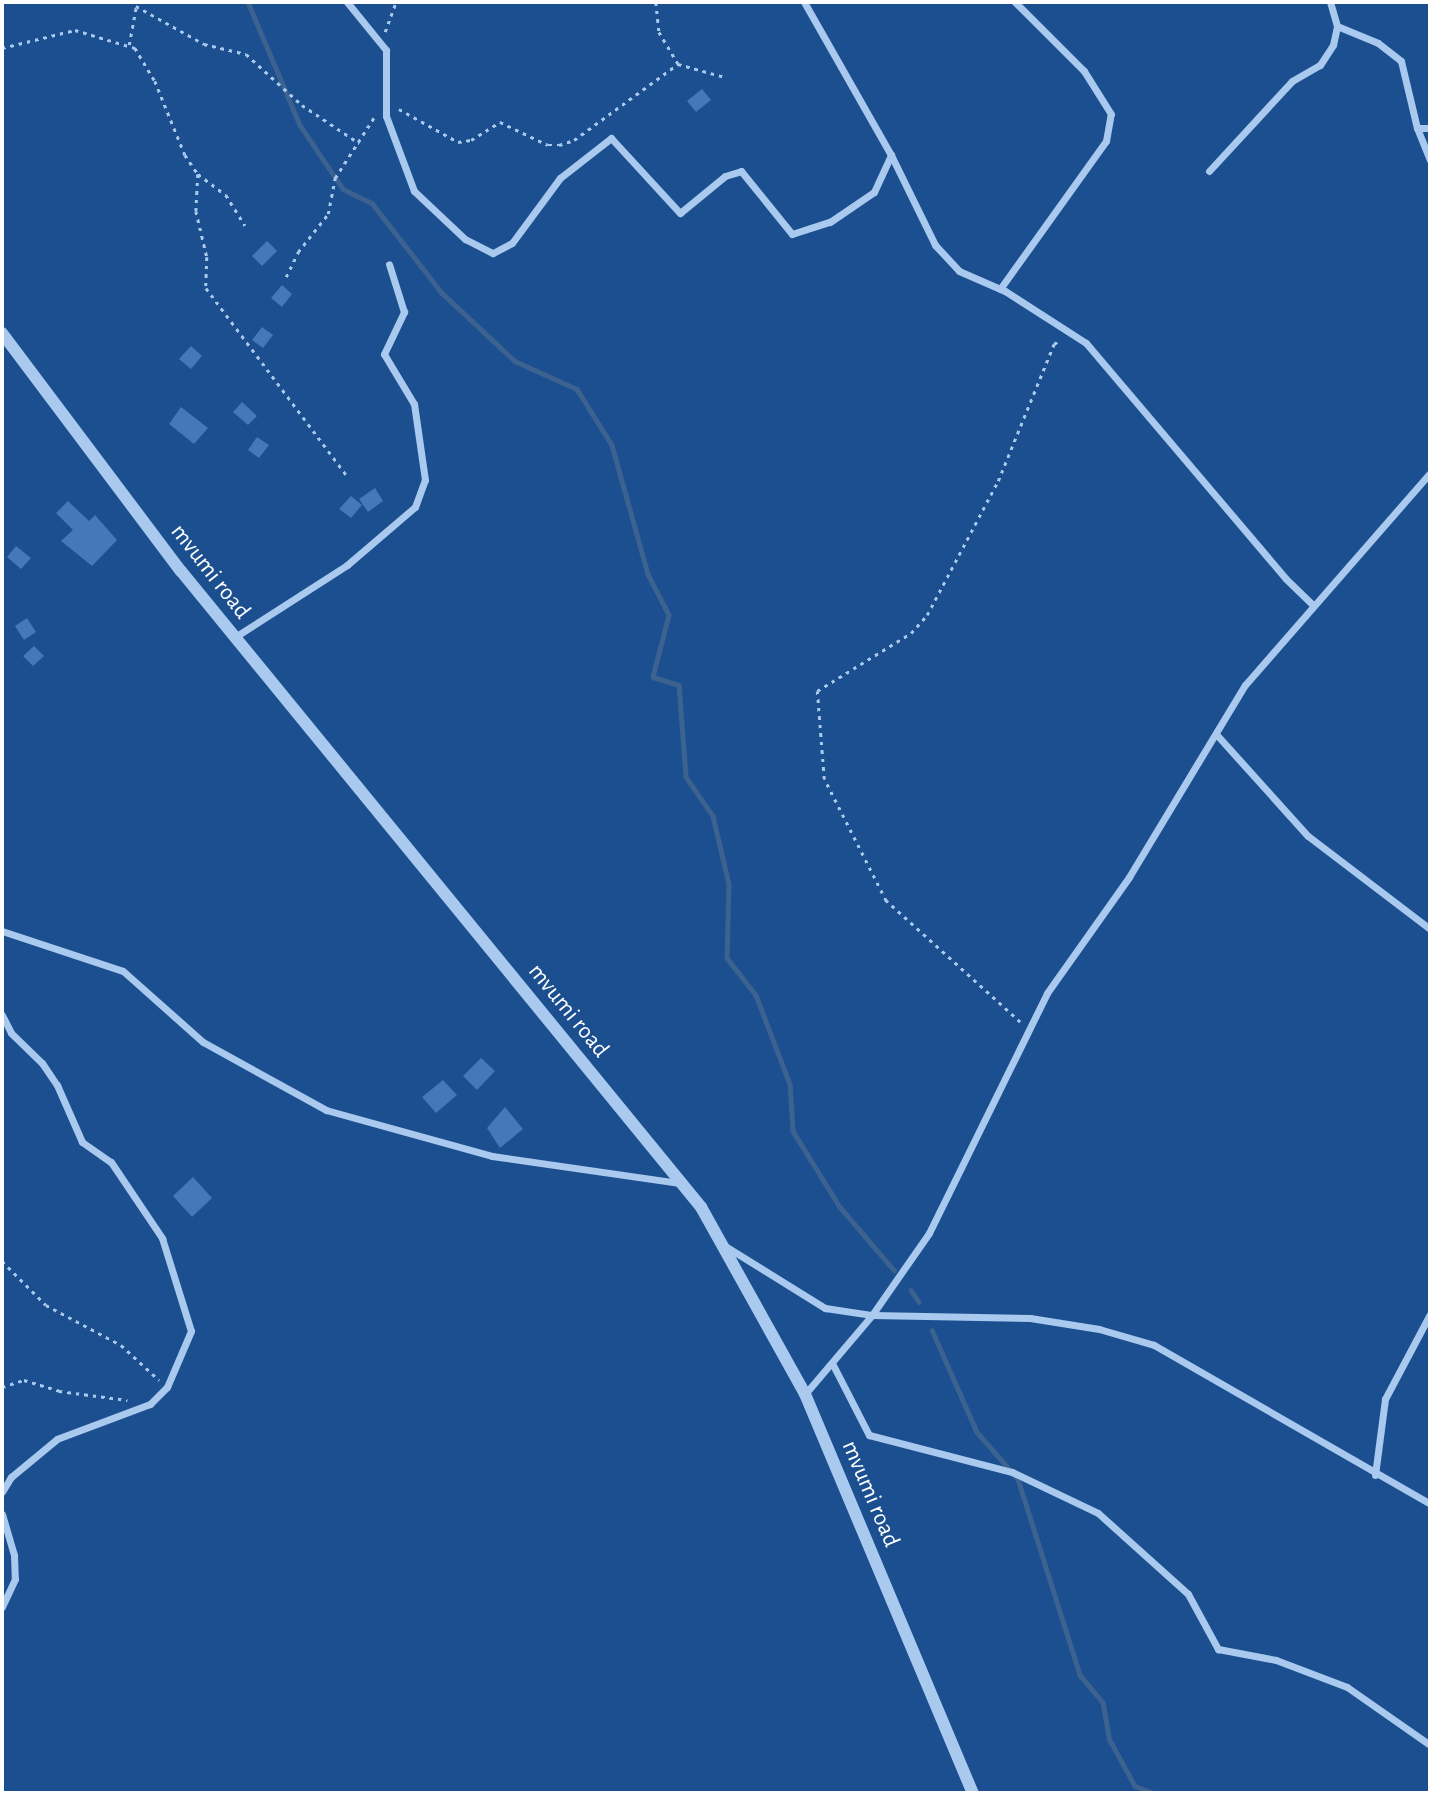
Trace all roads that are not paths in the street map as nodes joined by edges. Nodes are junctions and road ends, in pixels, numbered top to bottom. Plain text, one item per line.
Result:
1 (347, 2) edge
2 (804, 2) edge
3 (1015, 2) edge
4 (1330, 2) edge
5 (1337, 26) junction
6 (1417, 128) junction
7 (1430, 128) edge
8 (891, 155) junction
9 (1430, 160) edge
10 (1209, 170) dead end
11 (389, 264) dead end
12 (1000, 289) junction
13 (2, 333) edge
14 (1430, 473) edge
15 (1312, 604) junction
16 (235, 637) junction
17 (1216, 734) junction
18 (1430, 929) edge
19 (2, 931) edge
20 (2, 1015) edge
21 (682, 1184) junction
22 (725, 1246) junction
23 (1430, 1314) edge
24 (872, 1315) junction
25 (832, 1363) junction
26 (805, 1394) junction
27 (1376, 1475) junction
28 (2, 1492) edge
29 (1430, 1504) edge
30 (2, 1514) edge
31 (2, 1607) edge
32 (1430, 1745) edge
33 (973, 1793) edge

1 - 8 street
2 - 8 street
3 - 12 street
4 - 5 street
5 - 6 street
5 - 10 street
6 - 7 street
6 - 9 street
8 - 12 street
11 - 16 street
12 - 15 street
13 - 16 street, mvumi road
14 - 15 street
15 - 17 street
16 - 21 street, mvumi road
17 - 18 street
17 - 24 street
19 - 21 street
20 - 28 street
21 - 22 street, mvumi road
22 - 24 street
22 - 26 street, mvumi road
23 - 27 street
24 - 25 street
24 - 27 street
25 - 26 street
25 - 32 street
26 - 33 street, mvumi road
27 - 29 street
30 - 31 street

